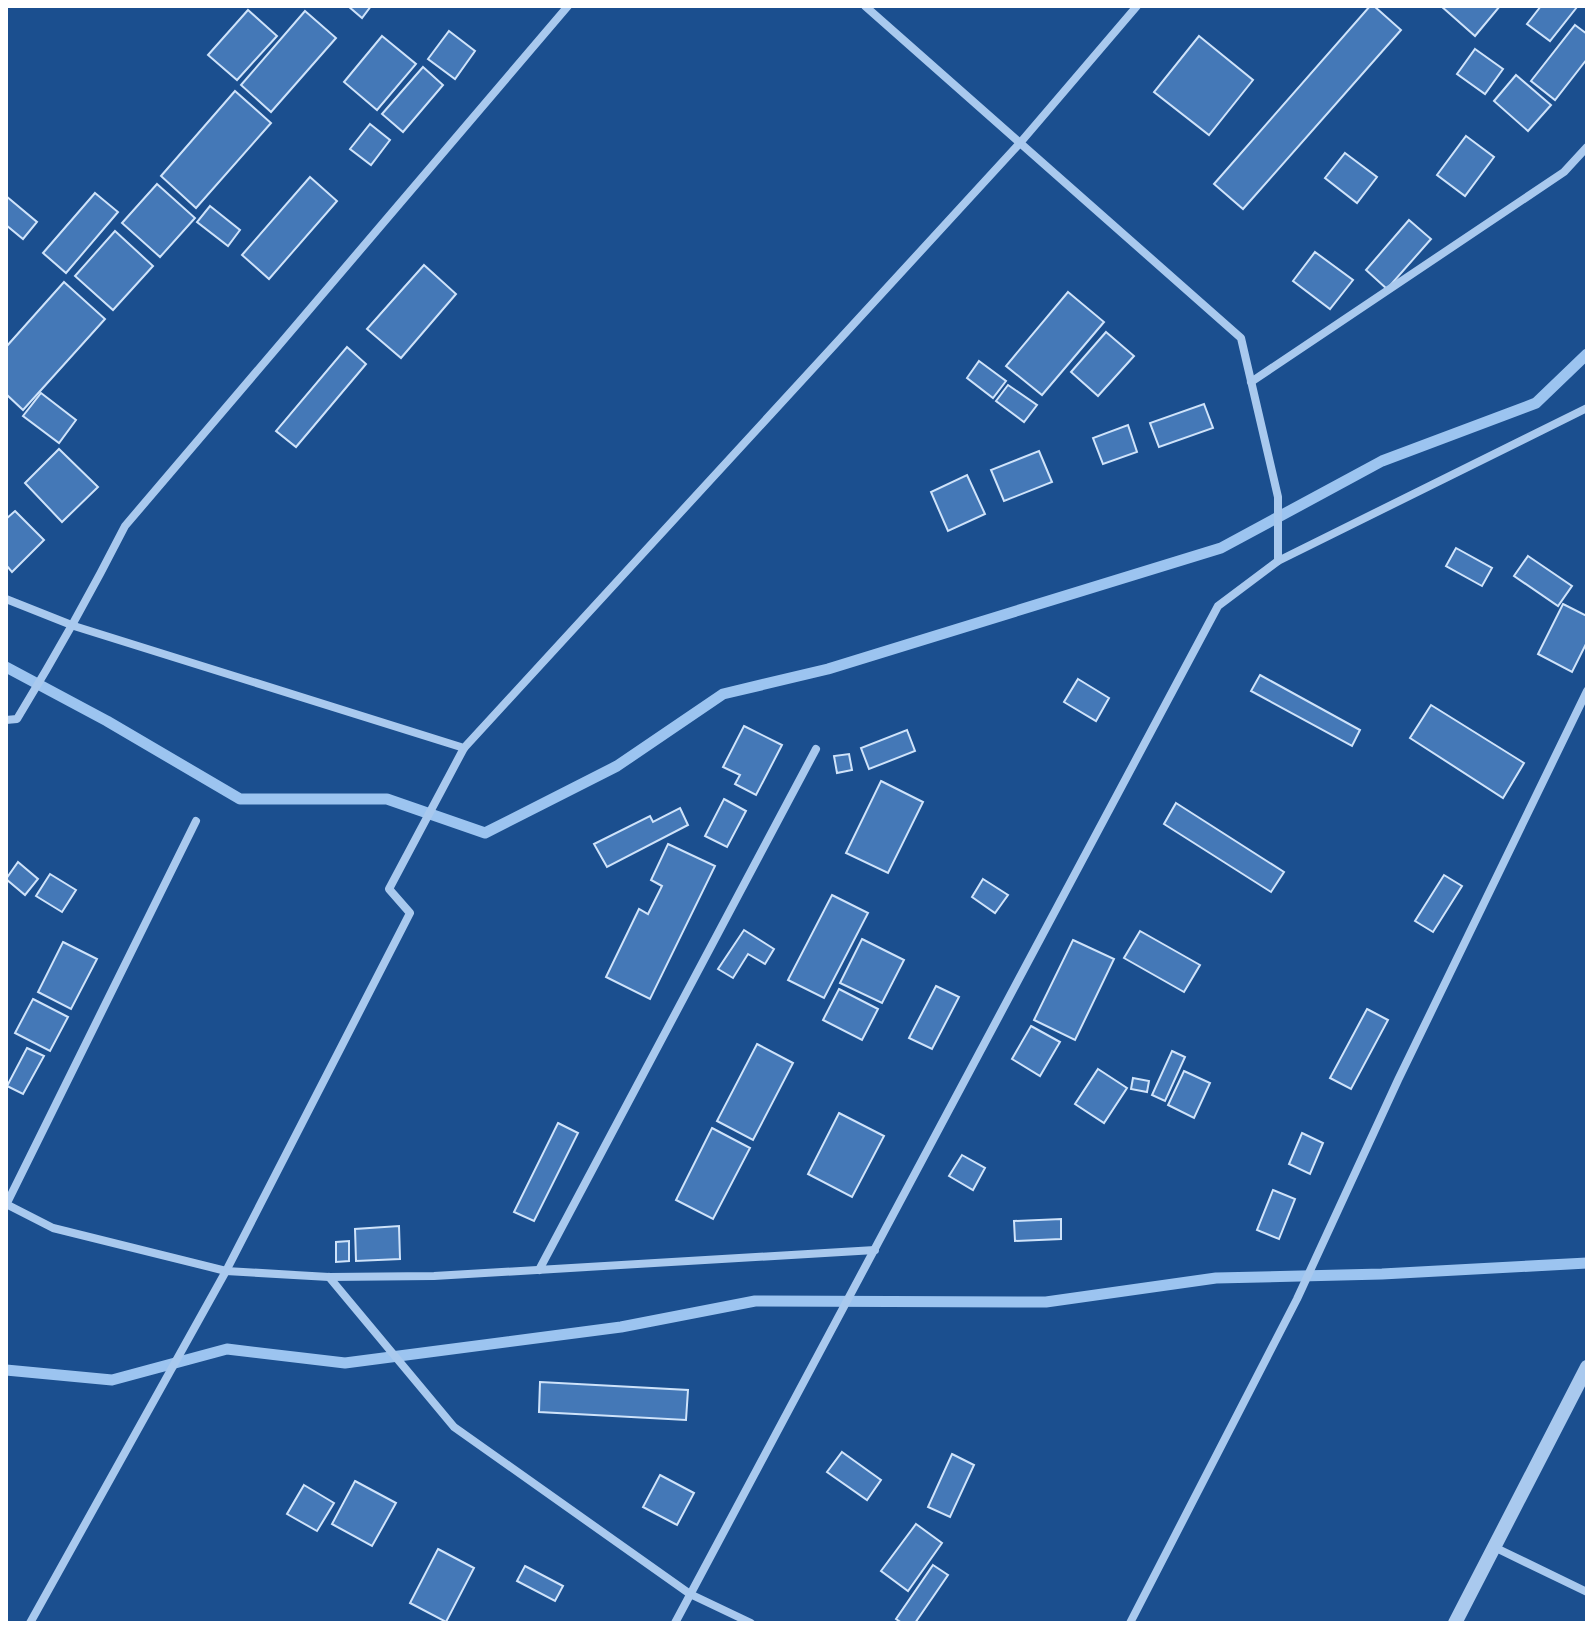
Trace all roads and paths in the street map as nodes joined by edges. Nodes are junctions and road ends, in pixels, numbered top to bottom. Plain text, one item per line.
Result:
1 (568, 6) edge
2 (865, 6) edge
3 (1137, 6) edge
4 (1020, 143) junction
5 (1587, 147) edge
6 (1251, 382) junction
7 (1587, 408) edge
8 (1278, 561) junction
9 (6, 599) edge
10 (74, 626) junction
11 (1587, 691) edge
12 (6, 720) edge
13 (464, 748) junction
14 (816, 749) dead end
15 (196, 821) dead end
16 (6, 1204) edge
17 (875, 1250) junction
18 (539, 1270) junction
19 (226, 1271) junction
20 (329, 1277) junction
21 (1587, 1367) edge
22 (1494, 1547) junction
23 (1587, 1592) edge
24 (690, 1594) junction
25 (30, 1623) edge
26 (675, 1623) edge
27 (751, 1623) edge
28 (1130, 1623) edge
29 (1455, 1623) edge

1 - 10 street
2 - 4 street
3 - 4 street
4 - 6 street
4 - 13 street
5 - 6 street
6 - 8 street
7 - 8 street
8 - 17 street
9 - 10 street
10 - 12 street
10 - 13 street
11 - 28 street
13 - 19 street
14 - 18 street
15 - 16 street
16 - 19 street
17 - 18 street
17 - 24 street
18 - 20 street
19 - 20 street
19 - 25 street
20 - 24 street
21 - 22 street
22 - 23 street
22 - 29 street
24 - 26 street
24 - 27 street

